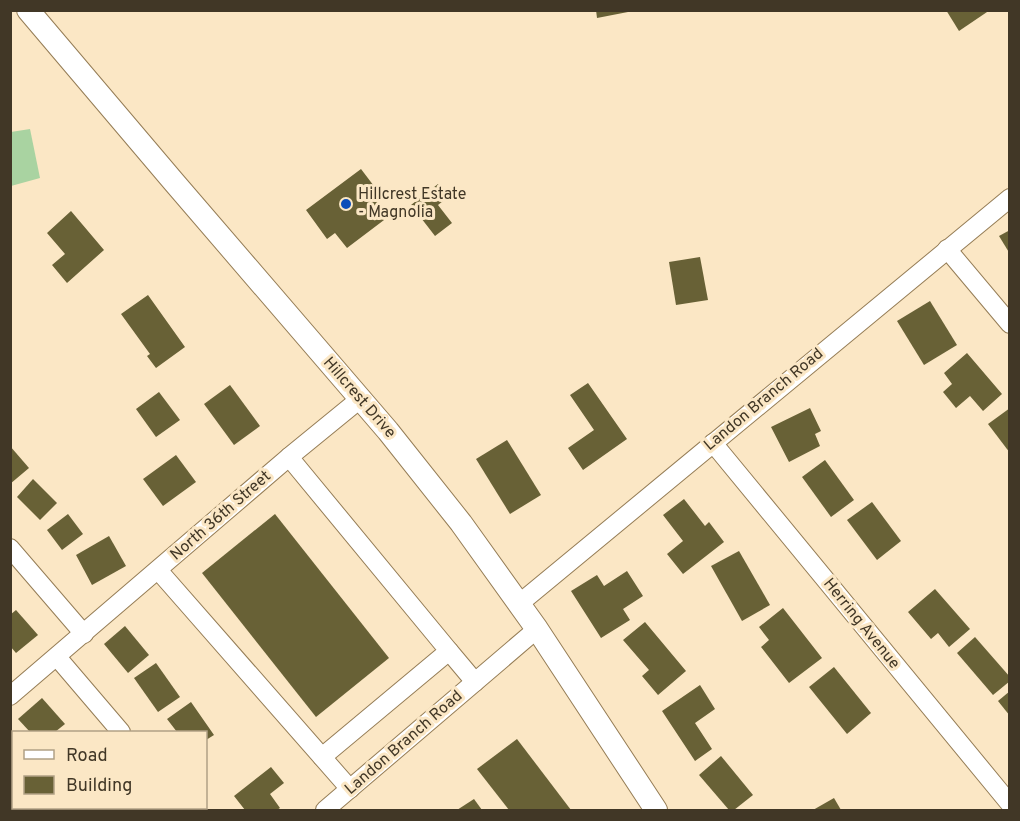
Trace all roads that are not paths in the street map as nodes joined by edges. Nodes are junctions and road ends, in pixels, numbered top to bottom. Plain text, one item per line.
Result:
1 (28, 10) edge
2 (1010, 198) edge
3 (948, 249) junction
4 (1010, 324) edge
5 (360, 399) junction
6 (712, 443) junction
7 (289, 457) junction
8 (10, 548) edge
9 (158, 570) junction
10 (519, 603) junction
11 (537, 629) junction
12 (84, 634) junction
13 (449, 651) junction
14 (57, 657) junction
15 (475, 682) junction
16 (10, 696) edge
17 (120, 731) edge
18 (322, 757) junction
19 (350, 789) junction
20 (1010, 804) edge
21 (325, 810) edge
22 (656, 810) edge

1 - 5 main road, Hillcrest Drive
2 - 3 street, Landon Branch Road
3 - 4 street
3 - 6 street, Landon Branch Road
5 - 7 street, North 36th Street
5 - 10 main road, Hillcrest Drive
6 - 10 street, Landon Branch Road
6 - 20 street, Herring Avenue
7 - 9 street, North 36th Street
7 - 13 street
8 - 12 street
9 - 12 street, North 36th Street
9 - 18 street
10 - 11 main road, Hillcrest Drive
11 - 15 street, Landon Branch Road
11 - 22 main road, Hillcrest Drive
12 - 14 street, North 36th Street
13 - 15 street
13 - 18 street
14 - 16 street
14 - 17 street
15 - 19 street, Landon Branch Road
18 - 19 street
19 - 21 street, Landon Branch Road

